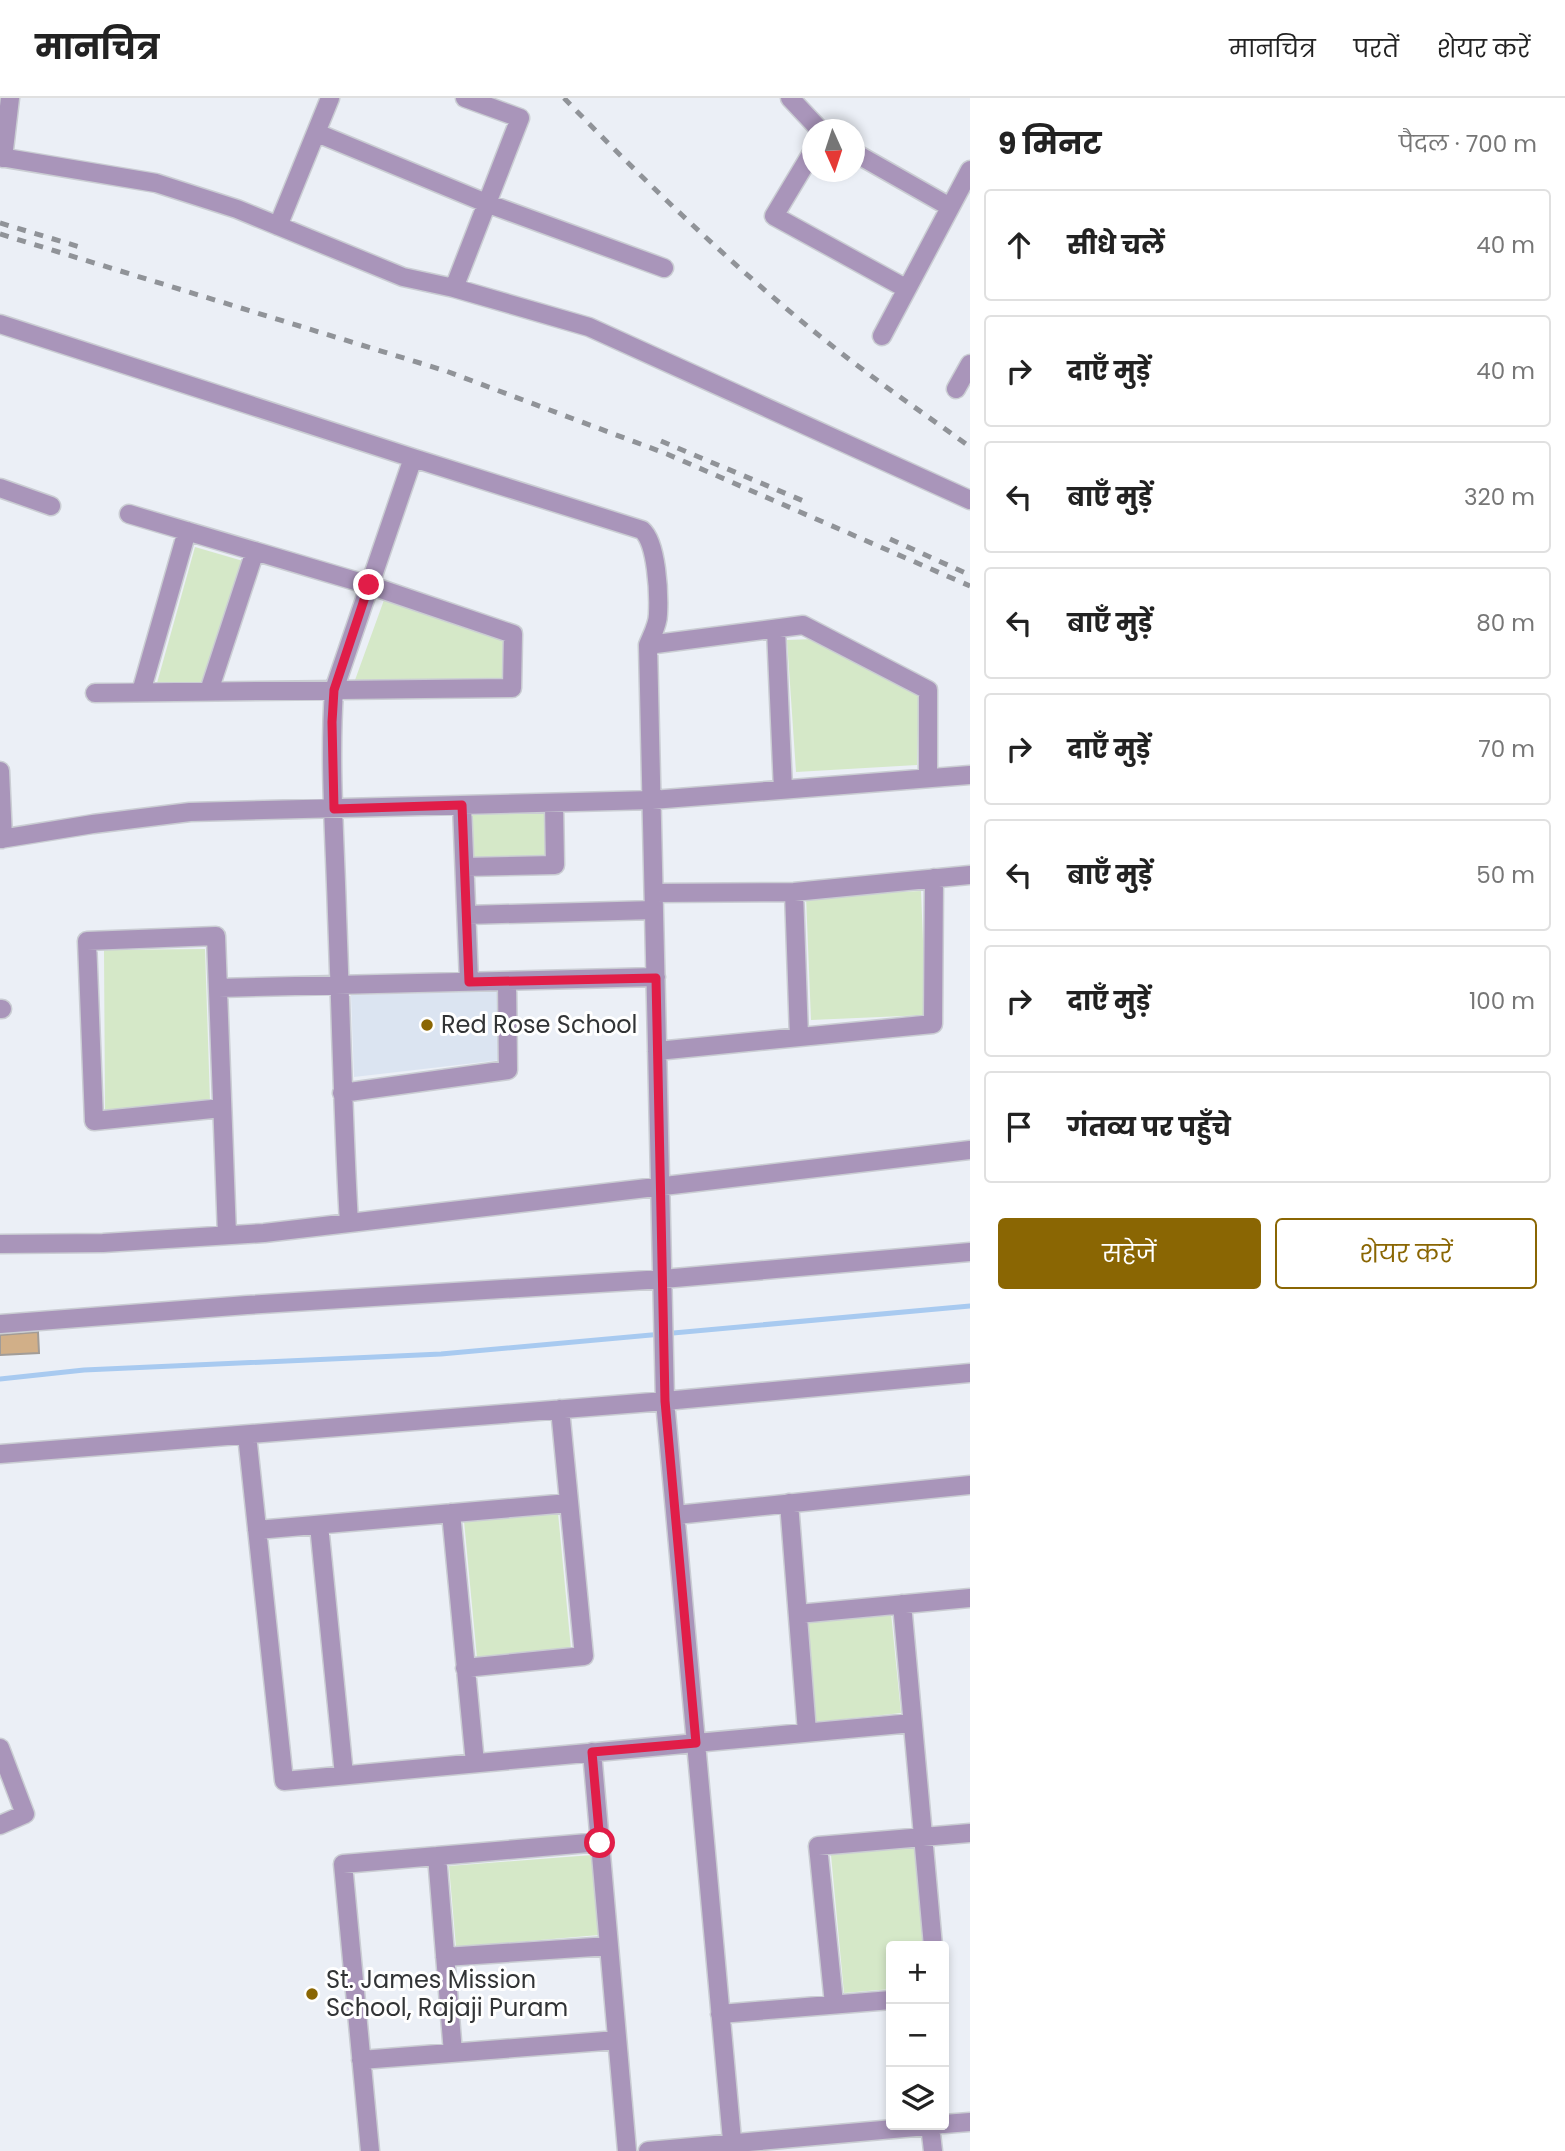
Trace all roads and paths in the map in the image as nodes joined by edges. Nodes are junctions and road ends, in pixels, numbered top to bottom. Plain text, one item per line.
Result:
1 (10, 98) edge
2 (330, 98) edge
3 (465, 98) edge
4 (790, 98) edge
5 (810, 119) edge
6 (317, 133) junction
7 (1, 158) edge
8 (865, 159) edge
9 (802, 169) edge
10 (970, 170) edge
11 (486, 204) junction
12 (950, 207) junction
13 (278, 226) junction
14 (664, 268) dead end
15 (454, 288) junction
16 (907, 289) junction
17 (0, 324) edge
18 (881, 336) dead end
19 (970, 364) edge
20 (956, 389) dead end
21 (412, 458) junction
22 (0, 488) edge
23 (970, 500) edge
24 (51, 506) dead end
25 (129, 514) dead end
26 (187, 531) junction
27 (255, 551) junction
28 (369, 585) junction
29 (776, 629) junction
30 (648, 645) junction
31 (334, 690) junction
32 (209, 691) junction
33 (141, 692) junction
34 (95, 693) dead end
35 (0, 771) edge
36 (970, 775) edge
37 (928, 778) junction
38 (783, 790) junction
39 (652, 800) junction
40 (554, 803) junction
41 (462, 805) junction
42 (334, 809) junction
43 (2, 839) edge
44 (465, 867) junction
45 (970, 875) edge
46 (934, 878) junction
47 (794, 892) junction
48 (654, 902) junction
49 (467, 915) junction
50 (656, 978) junction
51 (507, 981) junction
52 (469, 982) junction
53 (340, 985) junction
54 (218, 988) junction
55 (799, 1037) junction
56 (657, 1051) junction
57 (342, 1093) junction
58 (222, 1108) junction
59 (970, 1150) edge
60 (660, 1186) junction
61 (349, 1223) junction
62 (227, 1236) junction
63 (0, 1244) edge
64 (970, 1252) edge
65 (663, 1279) junction
66 (0, 1324) edge
67 (970, 1373) edge
68 (665, 1401) junction
69 (560, 1409) junction
70 (247, 1435) junction
71 (0, 1454) edge
72 (970, 1485) edge
73 (569, 1503) junction
74 (789, 1503) junction
75 (450, 1513) junction
76 (676, 1515) junction
77 (319, 1524) junction
78 (257, 1530) junction
79 (970, 1598) edge
80 (902, 1604) junction
81 (798, 1614) junction
82 (465, 1668) junction
83 (912, 1723) junction
84 (807, 1732) junction
85 (696, 1743) junction
86 (0, 1748) edge
87 (592, 1752) junction
88 (475, 1763) junction
89 (344, 1775) junction
90 (0, 1825) edge
91 (970, 1833) edge
92 (923, 1837) junction
93 (600, 1843) junction
94 (437, 1856) junction
95 (933, 1941) edge
96 (609, 1946) junction
97 (445, 1957) junction
98 (886, 2000) edge
99 (834, 2004) junction
100 (720, 2014) junction
101 (617, 2040) junction
102 (453, 2053) junction
103 (361, 2060) junction
104 (970, 2122) edge
105 (949, 2124) edge
106 (892, 2130) edge
107 (930, 2130) edge
108 (732, 2147) edge
109 (370, 2151) edge
110 (627, 2151) edge
111 (648, 2151) edge
112 (933, 2151) edge

1 - 7 street
2 - 6 street
3 - 11 street
4 - 5 street
6 - 11 street
6 - 13 street
7 - 13 street
8 - 12 street
9 - 16 street
10 - 12 street
11 - 14 street
11 - 15 street
12 - 16 street
13 - 15 street
15 - 23 street
16 - 18 street
17 - 21 street
19 - 20 street
21 - 28 street
21 - 30 street
22 - 24 street
25 - 26 street
26 - 27 street
26 - 33 street
27 - 28 street
27 - 32 street
28 - 31 street
28 - 31 street
29 - 30 street
29 - 37 street
29 - 38 street
30 - 39 street
31 - 32 street
31 - 42 street
32 - 33 street
33 - 34 street
35 - 43 street
36 - 37 street
37 - 38 street
38 - 39 street
39 - 40 street
39 - 48 street
40 - 41 street
40 - 44 street
41 - 42 street
41 - 44 street
42 - 43 street
42 - 53 street
44 - 49 street
45 - 46 street
46 - 47 street
46 - 55 street
47 - 48 street
47 - 55 street
48 - 49 street
48 - 50 street
49 - 52 street
50 - 51 street
50 - 56 street
51 - 52 street
51 - 57 street
52 - 53 street
53 - 54 street
53 - 57 street
54 - 58 street
54 - 58 street
55 - 56 street
56 - 60 street
57 - 61 street
58 - 62 street
59 - 60 street
60 - 61 street
60 - 65 street
61 - 62 street
62 - 63 street
64 - 65 street
65 - 66 street
65 - 68 street
67 - 68 street
68 - 69 street
68 - 76 street
69 - 70 street
69 - 73 street
70 - 71 street
70 - 78 street
72 - 74 street
73 - 75 street
73 - 82 street
74 - 76 street
74 - 81 street
75 - 77 street
75 - 82 street
76 - 85 street
77 - 78 street
77 - 89 street
78 - 89 street
79 - 80 street
80 - 81 street
80 - 83 street
81 - 84 street
82 - 88 street
83 - 84 street
83 - 92 street
84 - 85 street
85 - 87 street
85 - 100 street
86 - 90 street
87 - 88 street
87 - 93 street
88 - 89 street
91 - 92 street
92 - 95 street
92 - 99 street
93 - 94 street
93 - 96 street
94 - 97 street
94 - 103 street
96 - 97 street
96 - 101 street
97 - 102 street
98 - 99 street
99 - 100 street
100 - 108 street
101 - 102 street
101 - 110 street
102 - 103 street
103 - 109 street
104 - 105 street
106 - 108 street
107 - 112 street
108 - 111 street

